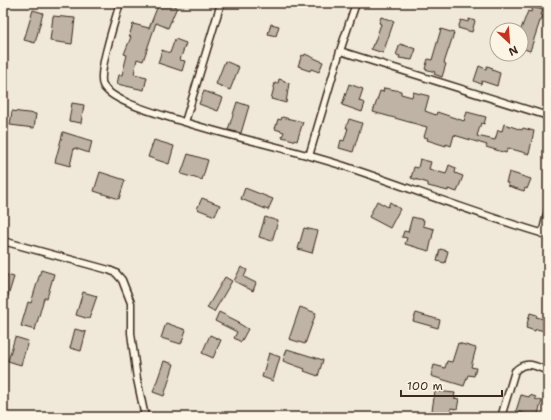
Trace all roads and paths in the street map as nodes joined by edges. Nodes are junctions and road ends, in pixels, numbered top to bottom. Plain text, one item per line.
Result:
1 (120, 3) edge
2 (221, 3) edge
3 (356, 3) edge
4 (340, 51) junction
5 (548, 116) edge
6 (185, 122) junction
7 (309, 156) junction
8 (548, 210) edge
9 (545, 235) edge
10 (3, 241) edge
11 (548, 370) edge
12 (145, 417) edge
13 (501, 417) edge

1 - 6 street
2 - 6 street
3 - 4 street
4 - 5 street
4 - 7 street
6 - 7 street
7 - 9 street
8 - 9 street
10 - 12 street
11 - 13 street

